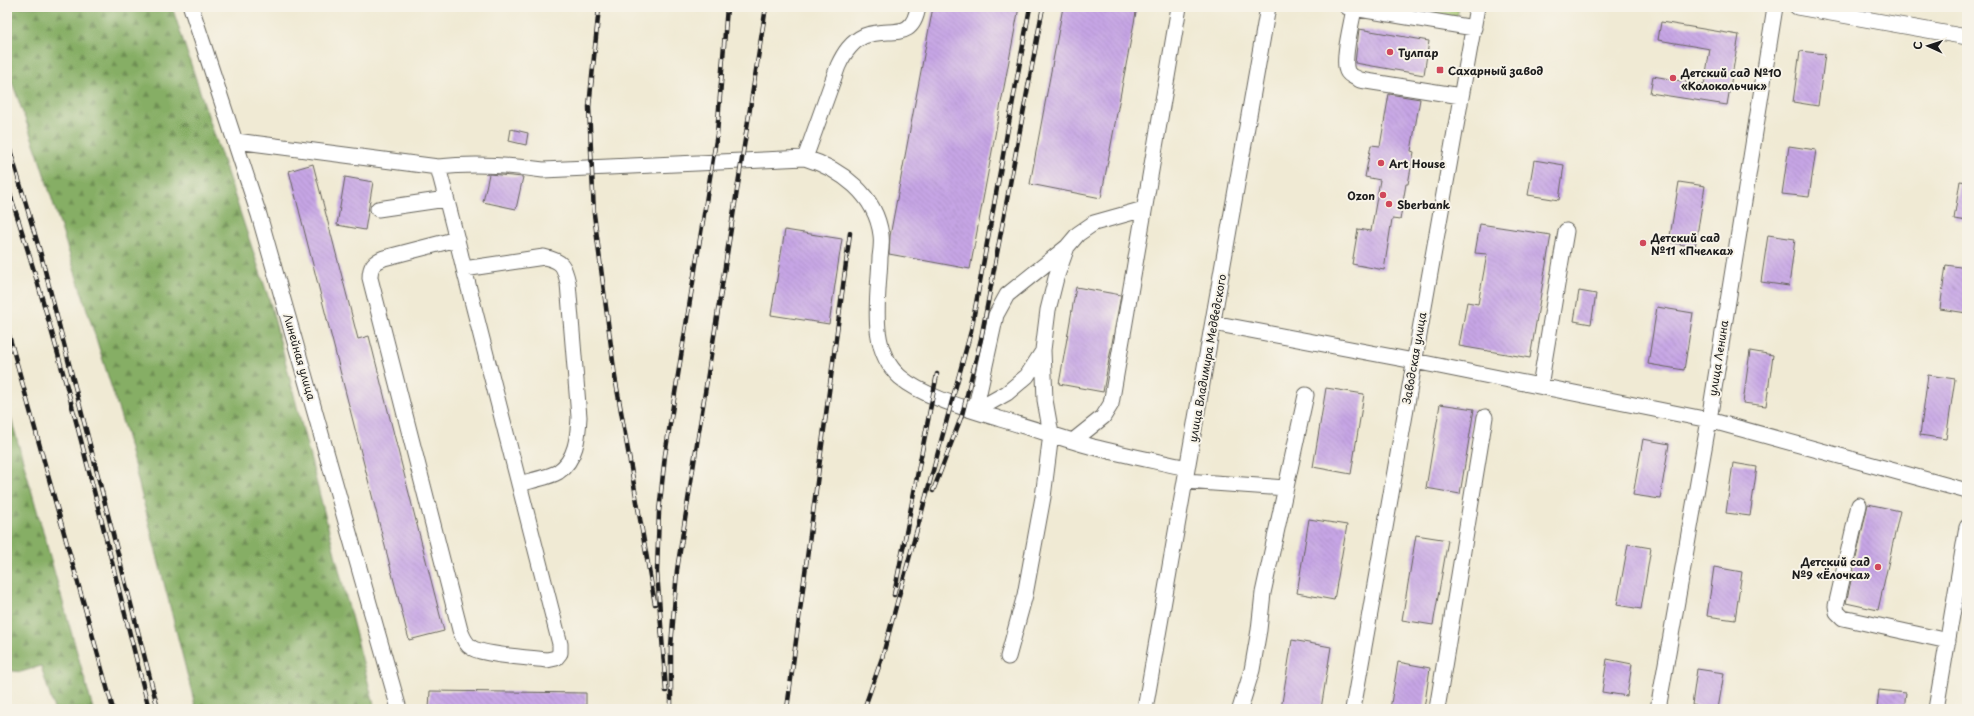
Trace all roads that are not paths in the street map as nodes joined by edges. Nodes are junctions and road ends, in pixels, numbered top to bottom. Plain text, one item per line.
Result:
1 (191, 7) edge
2 (918, 7) edge
3 (1179, 7) edge
4 (1268, 7) edge
5 (1477, 7) edge
6 (1775, 7) edge
7 (1797, 7) edge
8 (1350, 8) edge
9 (1474, 28) junction
10 (1967, 37) edge
11 (1461, 96) junction
12 (236, 141) junction
13 (805, 158) junction
14 (438, 166) junction
15 (446, 199) junction
16 (378, 209) dead end
17 (1144, 209) junction
18 (1566, 231) dead end
19 (457, 239) junction
20 (1067, 247) junction
21 (464, 269) junction
22 (1213, 323) junction
23 (1043, 350) junction
24 (1414, 361) junction
25 (1540, 386) junction
26 (1306, 395) dead end
27 (975, 411) junction
28 (1485, 417) dead end
29 (1708, 420) junction
30 (1051, 434) junction
31 (1073, 441) junction
32 (1186, 475) junction
33 (519, 484) junction
34 (1286, 488) junction
35 (1967, 491) edge
36 (1859, 505) dead end
37 (1967, 527) edge
38 (1961, 597) edge
39 (1948, 641) junction
40 (1008, 657) dead end
41 (399, 709) edge
42 (1145, 709) edge
43 (1240, 709) edge
44 (1353, 709) edge
45 (1437, 709) edge
46 (1658, 709) edge
47 (1936, 709) edge

1 - 12 street, Линейная улица
2 - 13 street
3 - 17 street
4 - 22 street, улица Владимира Медведского
5 - 9 street, Заводская улица
6 - 29 street, улица Ленина
7 - 10 street
8 - 9 street
8 - 11 street
9 - 11 street, Заводская улица
11 - 24 street, Заводская улица
12 - 14 street
12 - 41 street, Линейная улица
13 - 14 street
13 - 27 street
14 - 15 street
15 - 16 street
15 - 19 street
17 - 20 street
17 - 31 street
18 - 25 street
19 - 21 street
19 - 33 street
20 - 23 street
20 - 27 street
21 - 33 street
21 - 33 street
22 - 24 street
22 - 32 street, улица Владимира Медведского
23 - 27 street
23 - 30 street
24 - 25 street
24 - 44 street, Заводская улица
25 - 29 street
26 - 34 street
27 - 30 street
28 - 45 street
29 - 35 street
29 - 46 street, улица Ленина
30 - 31 street
30 - 40 street
31 - 32 street
32 - 34 street
32 - 42 street, улица Владимира Медведского
34 - 43 street
36 - 39 street
37 - 38 street
38 - 39 street
39 - 47 street

